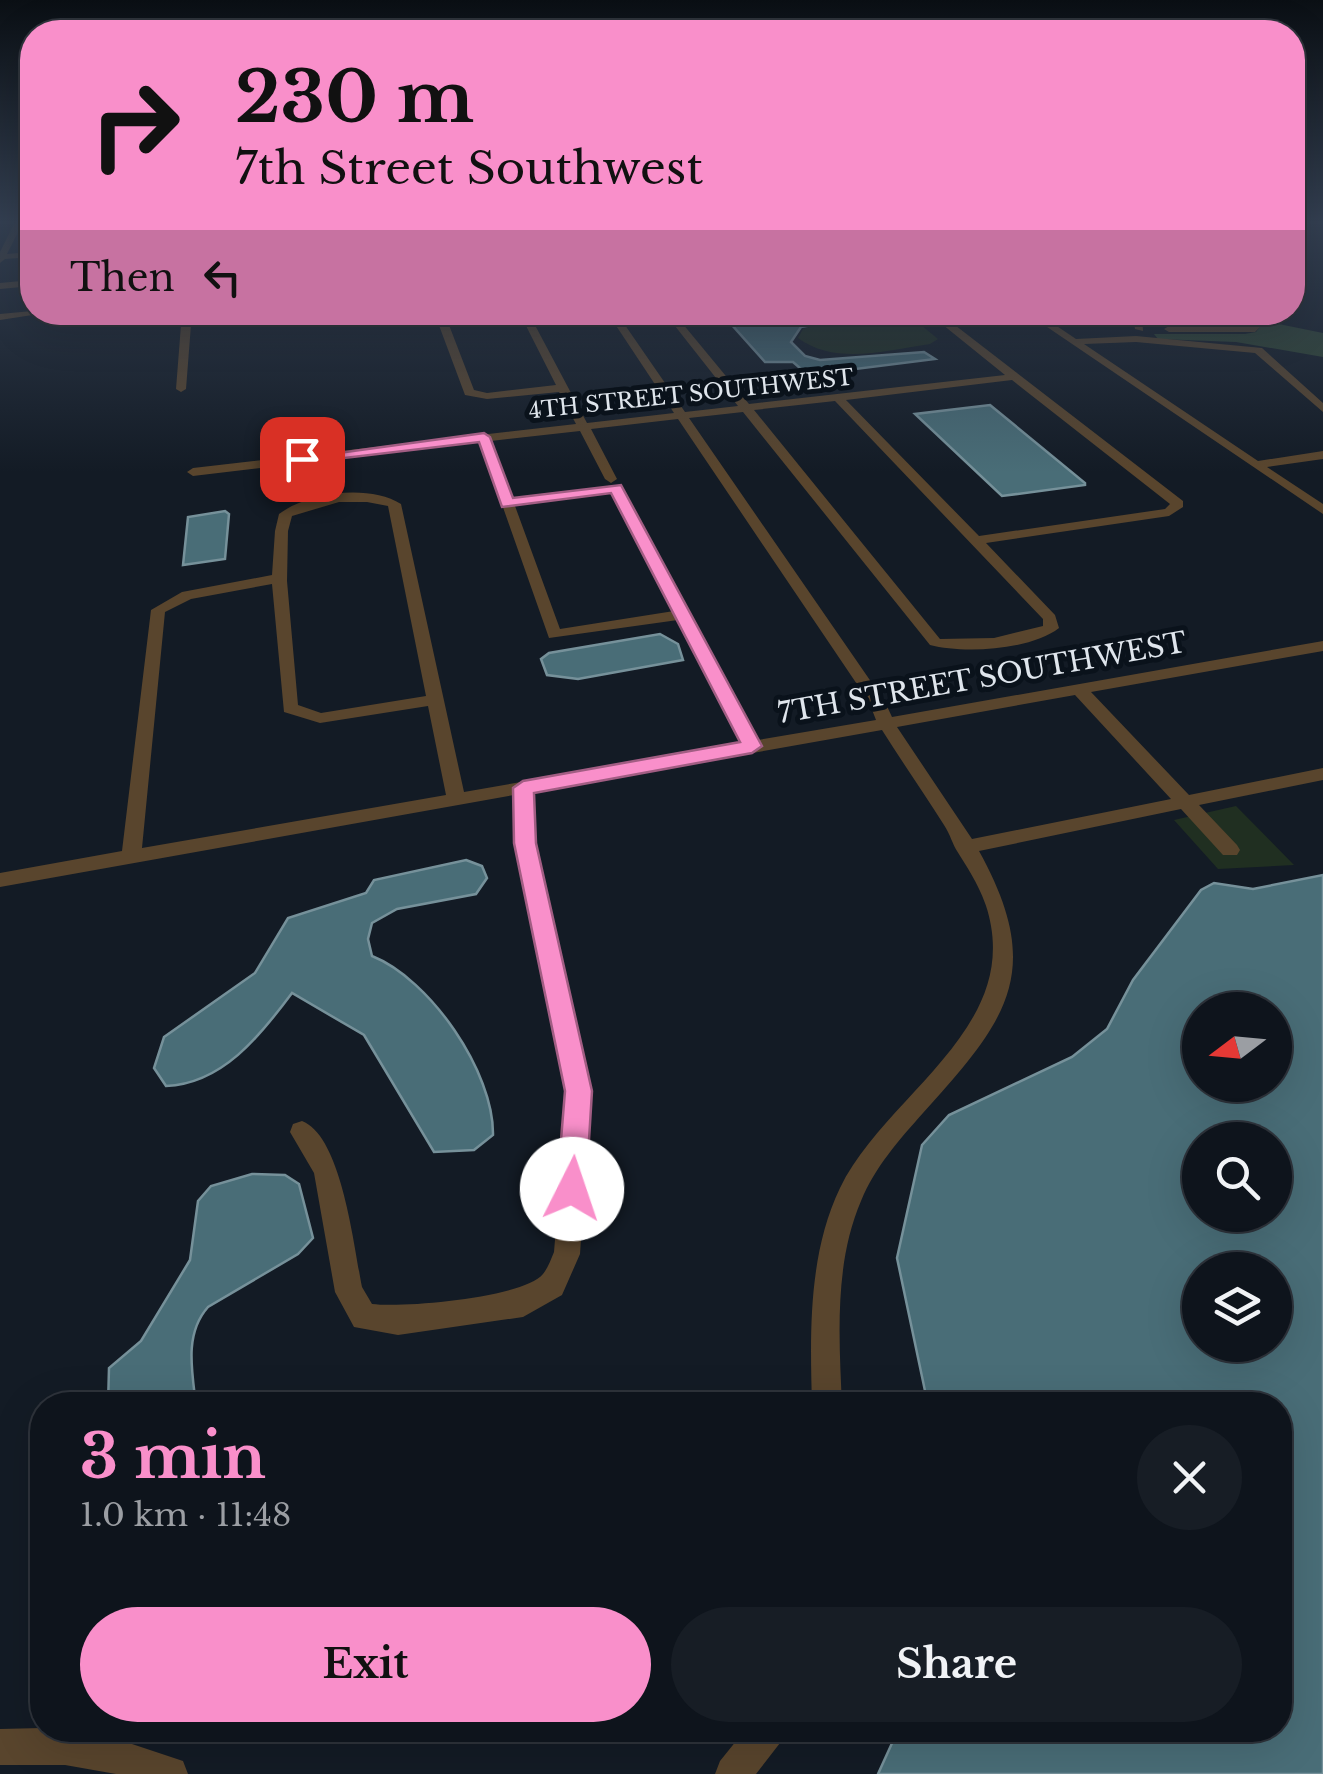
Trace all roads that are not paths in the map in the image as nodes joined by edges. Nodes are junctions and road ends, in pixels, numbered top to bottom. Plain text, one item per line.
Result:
1 (186, 325) edge
2 (443, 325) edge
3 (530, 325) edge
4 (620, 325) edge
5 (678, 325) edge
6 (948, 325) edge
7 (1048, 325) edge
8 (1139, 325) edge
9 (1255, 325) edge
10 (1140, 329) junction
11 (1068, 338) junction
12 (1014, 376) junction
13 (182, 388) dead end
14 (563, 388) junction
15 (836, 397) junction
16 (745, 408) junction
17 (1323, 408) edge
18 (682, 415) junction
19 (582, 426) junction
20 (484, 437) junction
21 (1323, 455) edge
22 (1255, 465) junction
23 (193, 472) dead end
24 (612, 479) dead end
25 (508, 504) junction
26 (1323, 510) edge
27 (975, 541) junction
28 (282, 578) junction
29 (680, 615) junction
30 (1323, 646) edge
31 (1079, 689) junction
32 (436, 700) junction
33 (886, 723) junction
34 (752, 746) junction
35 (1323, 774) edge
36 (523, 788) junction
37 (456, 799) junction
38 (1184, 802) junction
39 (964, 847) junction
40 (1230, 850) dead end
41 (131, 856) junction
42 (0, 880) edge
43 (302, 1132) dead end
44 (826, 1392) edge
45 (758, 1742) edge
46 (0, 1747) edge
47 (170, 1774) edge
48 (733, 1774) edge

1 - 13 street
2 - 14 street
3 - 14 street
4 - 18 street
5 - 16 street
6 - 12 street
7 - 11 street
8 - 10 street
9 - 10 street
10 - 11 street
11 - 17 street
11 - 22 street
12 - 15 street, 4TH STREET SOUTHWEST
12 - 27 street
14 - 19 street
15 - 16 street, 4TH STREET SOUTHWEST
15 - 27 street
16 - 18 street, 4TH STREET SOUTHWEST
16 - 27 street
18 - 19 street, 4TH STREET SOUTHWEST
18 - 33 street
19 - 20 street, 4TH STREET SOUTHWEST
19 - 24 street
20 - 23 street, 4TH STREET SOUTHWEST
20 - 25 street
21 - 22 street
22 - 26 street
25 - 29 street
25 - 29 street
28 - 32 street
28 - 32 street
28 - 41 street
29 - 34 street
30 - 31 street, 7TH STREET SOUTHWEST
31 - 33 street, 7TH STREET SOUTHWEST
31 - 38 street
32 - 37 street
33 - 34 street, 7TH STREET SOUTHWEST
33 - 39 street
34 - 36 street, 7TH STREET SOUTHWEST
35 - 38 street
36 - 37 street, 7TH STREET SOUTHWEST
36 - 43 street
37 - 41 street, 7TH STREET SOUTHWEST
38 - 39 street
38 - 40 street
39 - 44 street
41 - 42 street, 7TH STREET SOUTHWEST
45 - 48 street
46 - 47 street

